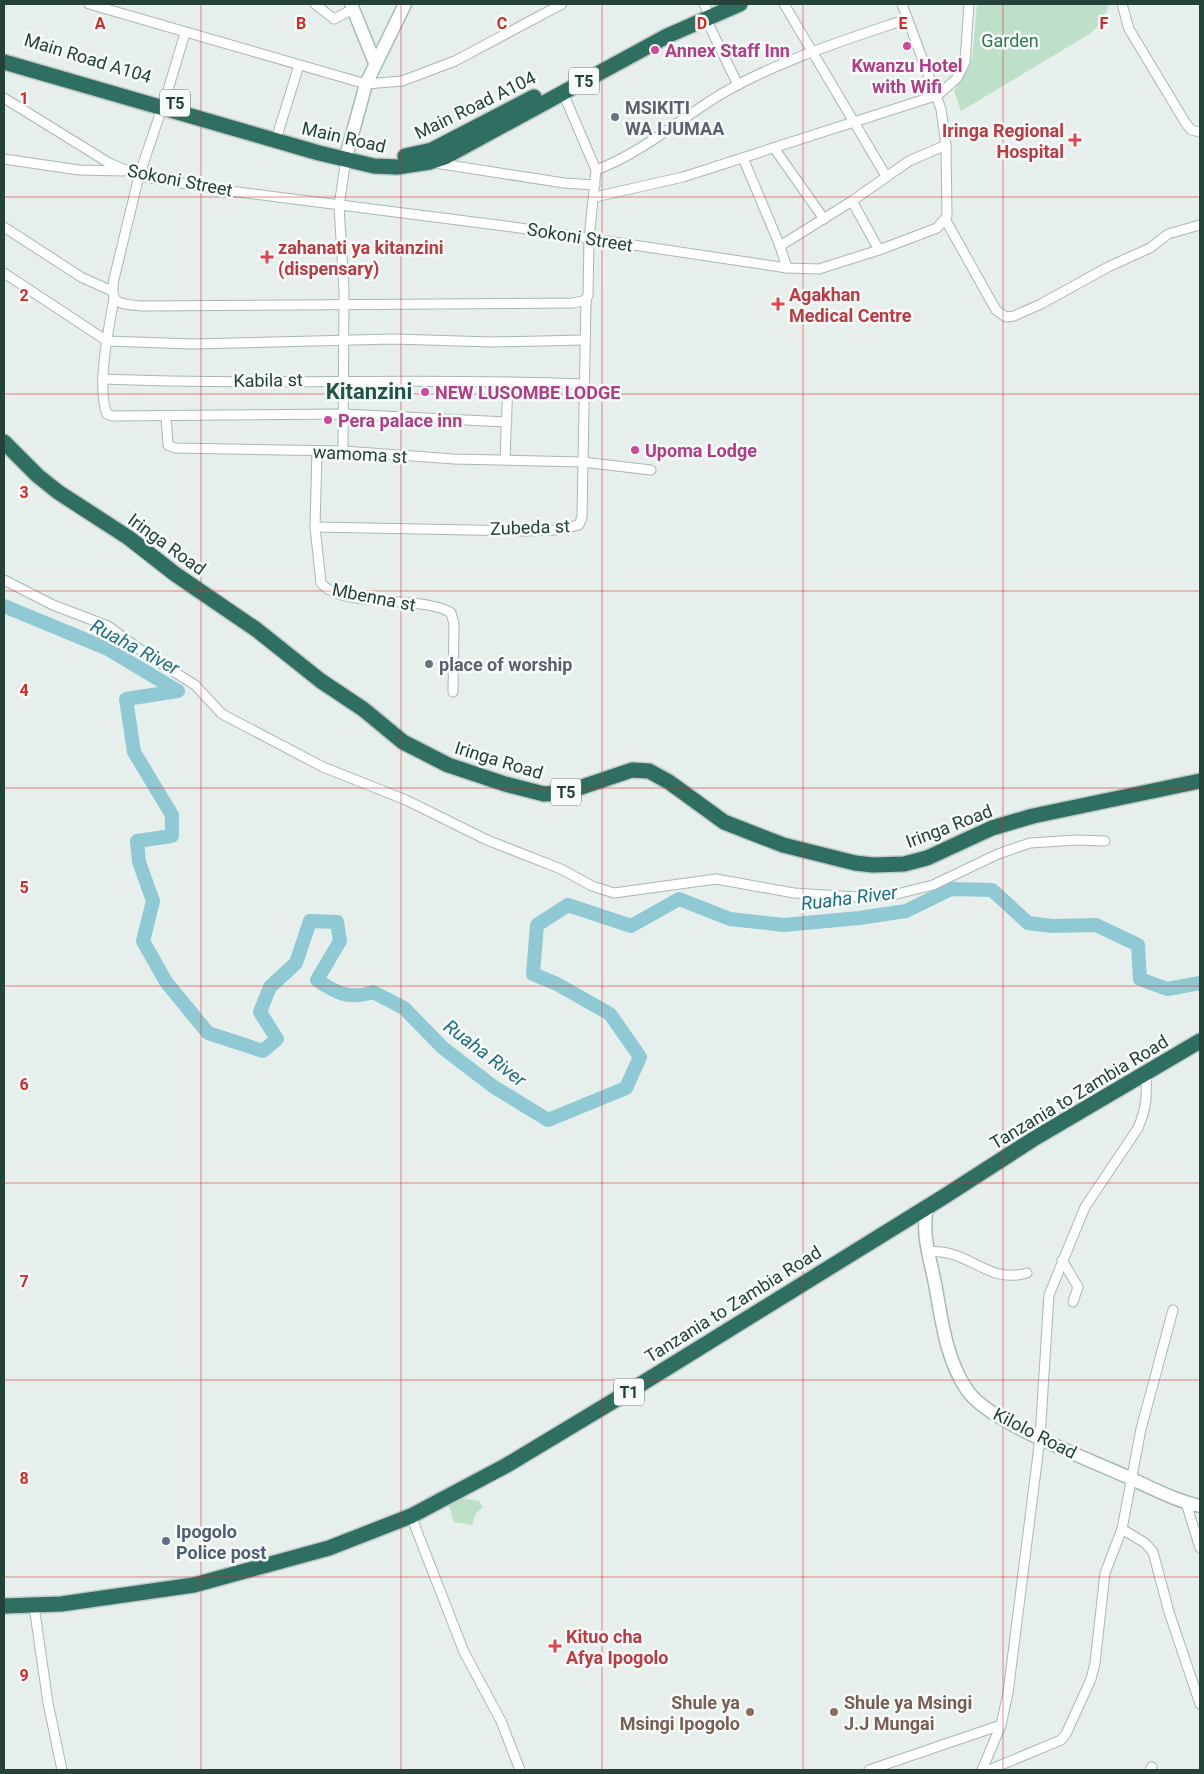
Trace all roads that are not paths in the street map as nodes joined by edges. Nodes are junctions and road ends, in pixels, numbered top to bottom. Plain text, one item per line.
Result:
1 (89, 4) edge
2 (315, 4) edge
3 (405, 4) edge
4 (562, 4) edge
5 (740, 4) edge
6 (784, 4) edge
7 (902, 4) edge
8 (969, 4) edge
9 (1122, 4) edge
10 (352, 6) edge
11 (708, 9) edge
12 (907, 19) junction
13 (185, 32) junction
14 (812, 51) junction
15 (4, 52) edge
16 (4, 62) edge
17 (375, 64) junction
18 (299, 65) junction
19 (34, 66) junction
20 (366, 84) junction
21 (738, 85) junction
22 (563, 93) junction
23 (938, 95) junction
24 (4, 98) edge
25 (164, 104) junction
26 (854, 122) junction
27 (1200, 132) edge
28 (278, 133) junction
29 (946, 145) junction
30 (774, 148) junction
31 (347, 156) junction
32 (428, 156) junction
33 (743, 158) junction
34 (4, 159) edge
35 (596, 170) junction
36 (126, 171) junction
37 (139, 176) junction
38 (886, 176) junction
39 (595, 185) junction
40 (595, 197) junction
41 (852, 201) junction
42 (338, 206) junction
43 (824, 219) junction
44 (945, 219) junction
45 (1200, 225) edge
46 (4, 227) edge
47 (589, 239) junction
48 (780, 246) junction
49 (880, 250) junction
50 (787, 268) junction
51 (4, 273) edge
52 (113, 295) junction
53 (586, 300) junction
54 (343, 304) junction
55 (584, 340) junction
56 (107, 341) junction
57 (343, 341) junction
58 (104, 379) junction
59 (343, 380) junction
60 (508, 382) junction
61 (583, 384) junction
62 (344, 414) junction
63 (166, 416) junction
64 (507, 422) junction
65 (4, 442) edge
66 (343, 451) junction
67 (317, 452) junction
68 (505, 459) junction
69 (582, 462) junction
70 (651, 470) dead end
71 (316, 527) junction
72 (4, 580) edge
73 (454, 692) dead end
74 (1200, 781) edge
75 (1105, 842) dead end
76 (1200, 1041) edge
77 (1146, 1073) junction
78 (927, 1207) junction
79 (927, 1252) junction
80 (1062, 1260) junction
81 (1027, 1273) dead end
82 (1073, 1302) dead end
83 (1172, 1310) dead end
84 (1040, 1438) junction
85 (1132, 1478) junction
86 (1186, 1503) junction
87 (1200, 1506) edge
88 (411, 1516) junction
89 (1122, 1529) junction
90 (1200, 1548) edge
91 (4, 1606) edge
92 (34, 1606) junction
93 (1200, 1704) edge
94 (1001, 1725) junction
95 (62, 1770) edge
96 (520, 1770) edge
97 (869, 1770) edge
98 (982, 1770) edge
99 (989, 1770) edge

1 - 13 street
2 - 10 street
3 - 17 main road
4 - 20 street
5 - 11 highway, T5
6 - 14 street
7 - 12 street
8 - 23 street
9 - 27 street
10 - 17 main road
11 - 21 street
11 - 22 highway, T5
11 - 32 highway, Main Road A104 / T5
12 - 14 street
12 - 23 street
13 - 18 street
13 - 25 street
14 - 21 street
14 - 26 street
15 - 19 highway, Main Road A104 / T5
16 - 19 highway, T5
17 - 20 main road
18 - 20 street
18 - 28 street
19 - 25 highway, Main Road A104 / T5
20 - 31 main road
21 - 35 street
22 - 32 highway, T5
22 - 35 street
23 - 26 street
23 - 29 street
24 - 36 street, Sokoni Street
25 - 28 highway, Main Road A104 / T5
25 - 31 highway, Main Road / T5
25 - 37 street
26 - 30 street
26 - 38 street
28 - 31 highway, Main Road A104 / T5
29 - 38 street
29 - 44 street
30 - 33 street
30 - 43 street
31 - 32 highway, Main Road A104 / T5
31 - 42 street
32 - 39 street
33 - 40 street
33 - 48 street
34 - 36 street
35 - 39 street, Zubeda st
36 - 37 street, Sokoni Street
37 - 42 street, Sokoni Street
37 - 52 street
38 - 41 street
39 - 40 street, Zubeda st
40 - 47 street, Zubeda st
41 - 43 street
41 - 49 street
42 - 47 street, Sokoni Street
42 - 54 street
43 - 48 street
44 - 45 street
44 - 49 street, Sokoni Street
46 - 52 street
47 - 50 street, Sokoni Street
47 - 53 street, Zubeda st
48 - 50 street
49 - 50 street, Sokoni Street
51 - 56 street
52 - 54 street
52 - 56 street
53 - 54 street
53 - 55 street, Zubeda st
54 - 57 street
55 - 57 street
55 - 61 street, Zubeda st
56 - 57 street
56 - 58 street
57 - 59 street
58 - 59 street, Kabila st
58 - 63 street
59 - 60 street, Kabila st
59 - 62 street
60 - 61 street, Kabila st
60 - 64 street
61 - 69 street, Zubeda st
62 - 63 street
62 - 64 street
62 - 66 street
63 - 67 street, wamoma st
64 - 68 street
65 - 74 highway, Iringa Road / T5
66 - 67 street, wamoma st
66 - 68 street, wamoma st
67 - 71 street, Mbenna st
68 - 69 street, wamoma st
69 - 70 street, wamoma st
69 - 71 street, Zubeda st
71 - 73 street, Mbenna st
72 - 75 street
76 - 77 highway, Tanzania to Zambia Road / T1
77 - 78 highway, Tanzania to Zambia Road / T1
77 - 80 street
78 - 79 main road, Kilolo Road
78 - 88 highway, Tanzania to Zambia Road / T1
79 - 81 street
79 - 84 main road, Kilolo Road
80 - 82 street
80 - 84 street
83 - 85 street
84 - 85 main road, Kilolo Road
84 - 94 street
85 - 86 main road, Kilolo Road
85 - 89 street
86 - 87 main road, Kilolo Road
86 - 90 street
88 - 92 highway, Tanzania to Zambia Road / T1
88 - 96 street
89 - 93 street
89 - 99 street
91 - 92 highway, Tanzania to Zambia Road / T1
92 - 95 street
94 - 97 street
94 - 98 street

